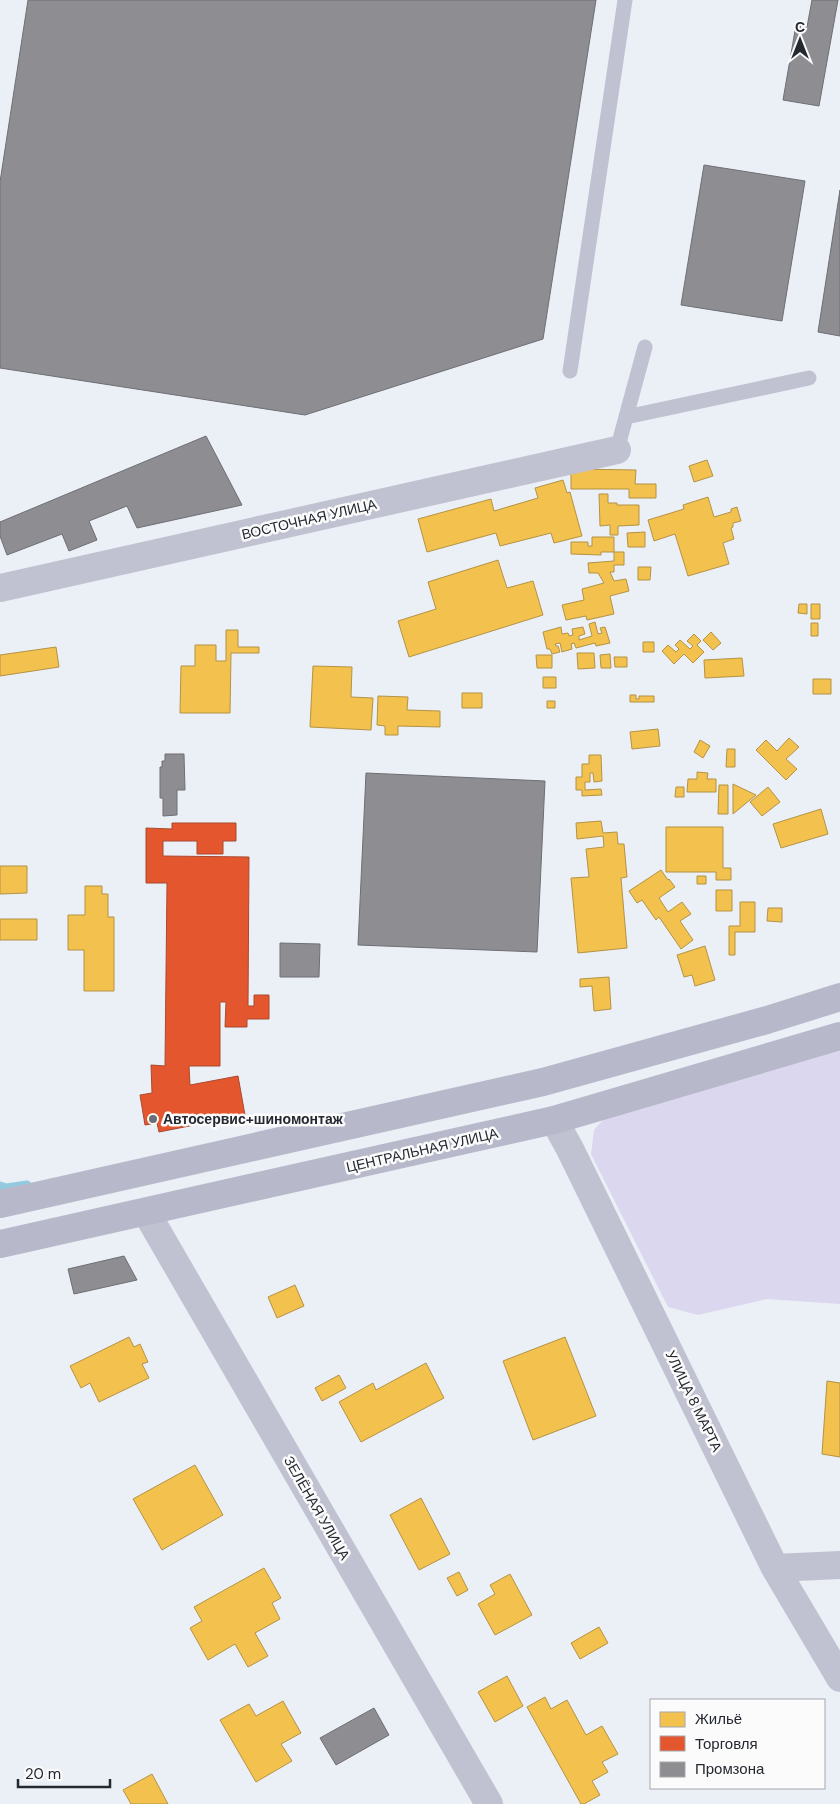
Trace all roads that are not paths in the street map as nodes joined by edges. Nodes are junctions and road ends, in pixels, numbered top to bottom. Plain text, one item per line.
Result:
1 (626, 0) edge
2 (644, 347) dead end
3 (570, 371) dead end
4 (809, 378) dead end
5 (626, 417) junction
6 (617, 450) joint
7 (0, 588) edge
8 (840, 996) edge
9 (840, 1036) edge
10 (554, 1120) junction
11 (0, 1204) edge
12 (146, 1212) junction
13 (0, 1244) edge
14 (840, 1565) edge
15 (775, 1568) junction
16 (840, 1678) edge
17 (489, 1804) edge

1 - 3 lane
2 - 5 lane
4 - 5 lane
5 - 6 lane
6 - 7 street, ВОСТОЧНАЯ УЛИЦА
8 - 11 main road
9 - 10 main road, ЦЕНТРАЛЬНАЯ УЛИЦА
10 - 12 main road, ЦЕНТРАЛЬНАЯ УЛИЦА
10 - 15 street, УЛИЦА 8 МАРТА
12 - 13 main road, ЦЕНТРАЛЬНАЯ УЛИЦА
12 - 17 street, ЗЕЛЁНАЯ УЛИЦА
14 - 15 street
15 - 16 street, УЛИЦА 8 МАРТА

